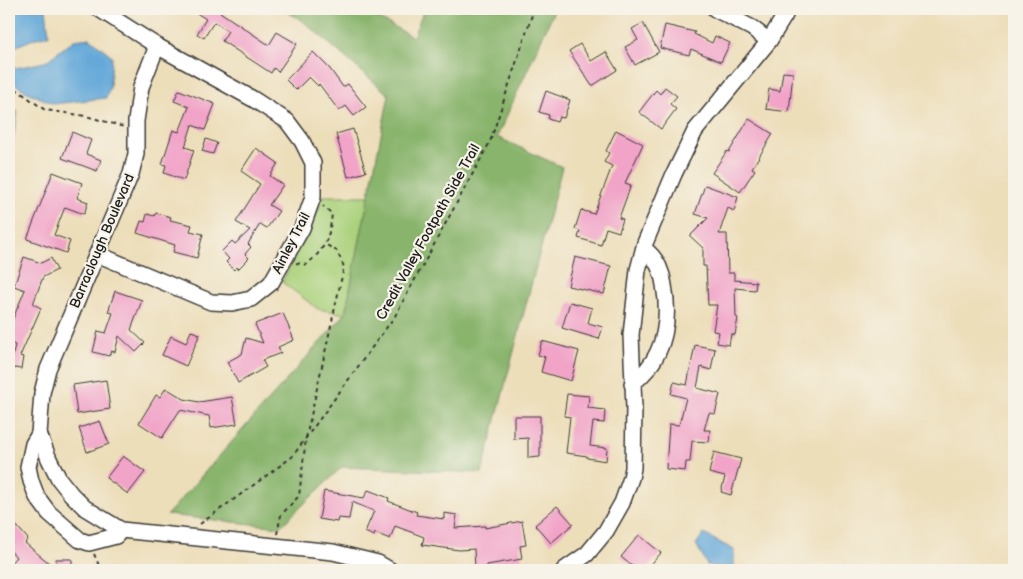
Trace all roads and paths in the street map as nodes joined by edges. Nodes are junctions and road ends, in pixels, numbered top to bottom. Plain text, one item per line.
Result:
1 (99, 9) edge
2 (534, 9) edge
3 (715, 9) edge
4 (787, 9) edge
5 (769, 41) junction
6 (158, 46) junction
7 (9, 84) edge
8 (136, 131) junction
9 (313, 199) junction
10 (325, 244) junction
11 (644, 249) junction
12 (97, 254) junction
13 (283, 261) junction
14 (632, 384) junction
15 (40, 434) junction
16 (306, 438) junction
17 (121, 530) junction
18 (184, 536) junction
19 (89, 542) junction
20 (274, 546) junction
21 (101, 570) edge
22 (390, 570) edge
23 (564, 570) edge

1 - 6 street, Ainley Trail
2 - 16 path, Credit Valley Footpath Side Trail
3 - 5 street
4 - 5 street
5 - 11 street
6 - 8 street, Barraclough Boulevard
6 - 9 street, Ainley Trail
7 - 8 path
8 - 12 street, Barraclough Boulevard
9 - 10 path
9 - 13 street, Ainley Trail
10 - 13 path
10 - 16 path
11 - 14 street
11 - 14 street
12 - 13 street, Ainley Trail
12 - 15 street, Barraclough Boulevard
14 - 23 street
15 - 17 street, Barraclough Boulevard
15 - 19 street, Barraclough Boulevard
16 - 18 path, Credit Valley Footpath Side Trail
16 - 20 path
17 - 18 street, Barraclough Boulevard
17 - 19 street, Barraclough Boulevard
18 - 20 street, Barraclough Boulevard
19 - 21 path
20 - 22 street, Barraclough Boulevard

